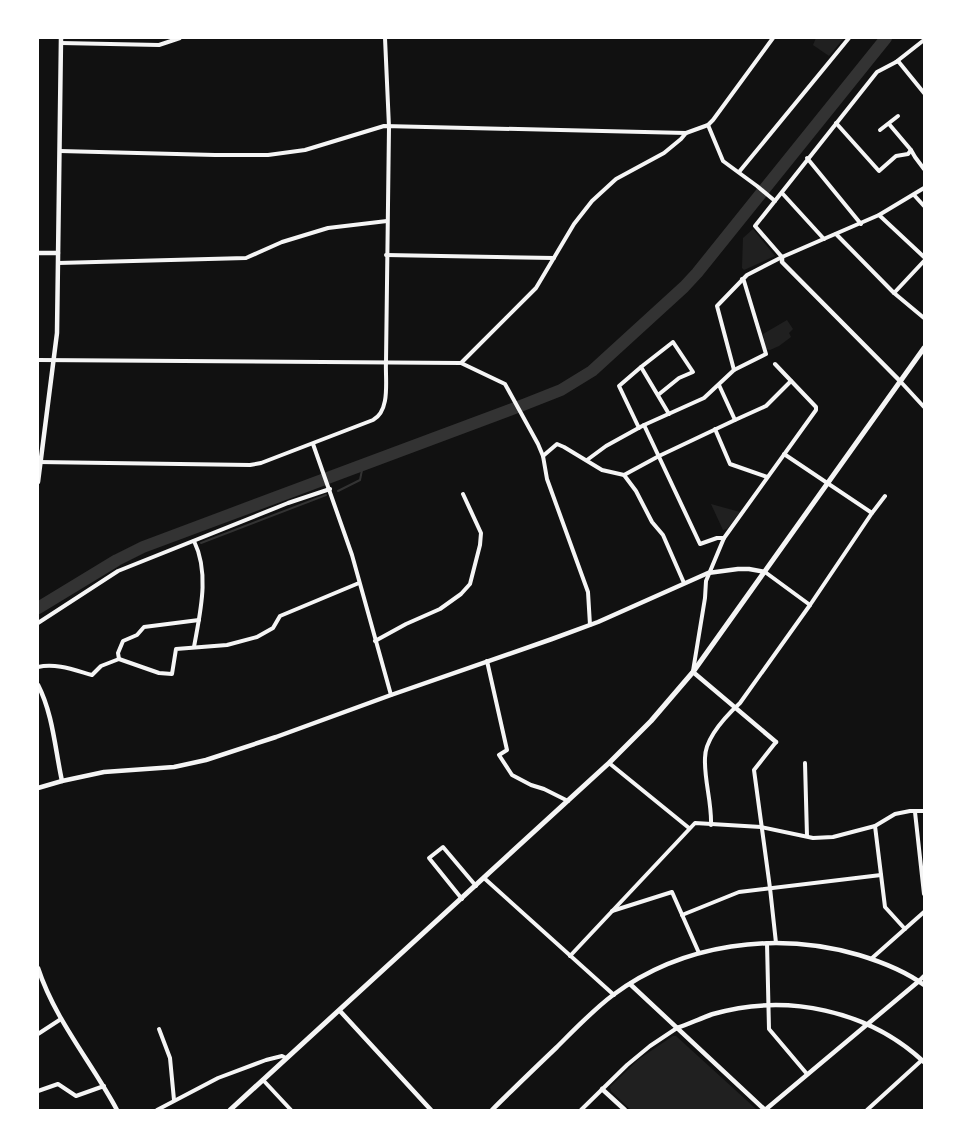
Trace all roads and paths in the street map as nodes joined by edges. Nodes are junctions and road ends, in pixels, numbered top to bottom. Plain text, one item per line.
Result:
1 (180, 38) edge
2 (385, 38) edge
3 (774, 38) edge
4 (849, 38) edge
5 (61, 40) edge
6 (924, 40) edge
7 (896, 62) junction
8 (924, 82) edge
9 (919, 86) junction
10 (924, 93) edge
11 (898, 116) dead end
12 (836, 123) junction
13 (889, 124) junction
14 (708, 125) junction
15 (389, 127) junction
16 (880, 130) dead end
17 (686, 133) junction
18 (912, 150) junction
19 (60, 151) junction
20 (807, 158) junction
21 (924, 169) edge
22 (739, 172) junction
23 (924, 188) edge
24 (782, 193) junction
25 (914, 195) junction
26 (775, 201) junction
27 (924, 206) edge
28 (879, 215) junction
29 (387, 221) junction
30 (861, 224) junction
31 (836, 234) junction
32 (824, 239) junction
33 (38, 253) edge
34 (58, 253) junction
35 (386, 254) junction
36 (782, 257) junction
37 (554, 258) junction
38 (924, 259) edge
39 (58, 263) junction
40 (742, 279) junction
41 (894, 293) junction
42 (924, 318) edge
43 (924, 348) edge
44 (38, 360) edge
45 (54, 360) junction
46 (386, 362) junction
47 (461, 363) junction
48 (775, 364) dead end
49 (641, 366) junction
50 (734, 370) junction
51 (791, 381) junction
52 (900, 381) junction
53 (719, 385) junction
54 (658, 395) junction
55 (924, 407) edge
56 (669, 414) junction
57 (736, 420) junction
58 (644, 425) junction
59 (639, 428) junction
60 (715, 429) junction
61 (313, 444) junction
62 (784, 454) junction
63 (543, 456) junction
64 (659, 456) junction
65 (587, 460) junction
66 (39, 462) edge
67 (624, 475) junction
68 (767, 477) junction
69 (38, 482) edge
70 (827, 484) junction
71 (329, 487) junction
72 (462, 494) dead end
73 (885, 496) dead end
74 (872, 513) junction
75 (724, 538) junction
76 (194, 541) junction
77 (765, 572) junction
78 (708, 573) junction
79 (359, 583) junction
80 (684, 583) junction
81 (810, 605) junction
82 (199, 620) junction
83 (38, 623) edge
84 (590, 625) junction
85 (375, 641) junction
86 (194, 647) junction
87 (119, 659) junction
88 (487, 661) junction
89 (38, 667) edge
90 (693, 672) junction
91 (38, 685) edge
92 (391, 694) junction
93 (736, 707) junction
94 (776, 742) joint
95 (805, 762) dead end
96 (609, 763) junction
97 (62, 780) junction
98 (38, 788) edge
99 (568, 801) junction
100 (915, 812) junction
101 (924, 812) edge
102 (711, 825) junction
103 (875, 826) junction
104 (761, 827) junction
105 (689, 828) junction
106 (807, 836) junction
107 (881, 875) junction
108 (484, 878) junction
109 (476, 886) junction
110 (770, 888) junction
111 (924, 894) edge
112 (462, 899) junction
113 (611, 912) junction
114 (924, 912) edge
115 (682, 915) junction
116 (905, 929) junction
117 (767, 943) junction
118 (776, 943) junction
119 (699, 953) junction
120 (570, 956) junction
121 (871, 959) junction
122 (38, 972) edge
123 (924, 976) edge
124 (919, 981) junction
125 (630, 984) junction
126 (924, 985) edge
127 (614, 995) junction
128 (769, 1005) junction
129 (340, 1011) junction
130 (62, 1019) junction
131 (867, 1025) junction
132 (678, 1028) junction
133 (159, 1029) dead end
134 (38, 1034) edge
135 (286, 1058) junction
136 (923, 1061) edge
137 (808, 1074) junction
138 (263, 1080) junction
139 (104, 1086) junction
140 (602, 1089) junction
141 (38, 1091) edge
142 (174, 1100) junction
143 (497, 1106) junction
144 (117, 1110) edge
145 (157, 1110) edge
146 (230, 1110) edge
147 (290, 1110) edge
148 (431, 1110) edge
149 (492, 1110) edge
150 (501, 1110) edge
151 (581, 1110) edge
152 (625, 1110) edge
153 (765, 1110) edge
154 (867, 1110) edge

1 - 5 street
2 - 15 street
3 - 14 street
4 - 22 street
5 - 19 street
6 - 7 street
7 - 9 street
7 - 12 street
8 - 9 street
9 - 10 street
11 - 13 street
12 - 18 street
12 - 20 street
13 - 16 street
13 - 18 street
14 - 17 street
14 - 22 street
15 - 17 street
15 - 19 street
15 - 29 street
17 - 37 street
18 - 21 street
19 - 34 street
20 - 24 street
20 - 30 street
22 - 26 street
23 - 25 street
24 - 26 street
24 - 32 street
25 - 27 street
25 - 28 street
26 - 36 street
28 - 30 street
28 - 38 street
29 - 35 street
29 - 39 street
30 - 31 street
31 - 32 street
31 - 41 street
32 - 36 street
33 - 34 street
34 - 39 street
35 - 37 street
35 - 46 street
36 - 40 street
36 - 52 street
37 - 47 street
38 - 41 street
39 - 45 street
40 - 50 street
40 - 50 street
41 - 42 street
43 - 52 main road
44 - 45 street
45 - 46 street
45 - 66 street
46 - 47 street
46 - 61 street
47 - 63 street
48 - 51 street
49 - 54 street
49 - 54 street
49 - 59 street
50 - 53 street
51 - 57 street
51 - 62 street
52 - 55 street
52 - 70 main road
53 - 56 street
53 - 57 street
54 - 56 street
56 - 58 street
57 - 60 street
58 - 59 street
58 - 64 street
59 - 65 street
60 - 64 street
60 - 68 street
61 - 66 street
61 - 71 street
62 - 68 street
62 - 70 street
63 - 65 street
63 - 84 street
64 - 67 street
64 - 75 street
65 - 67 street
66 - 69 street
67 - 80 street
68 - 75 street
70 - 74 street
70 - 77 main road
71 - 76 street
71 - 79 street
72 - 85 street
73 - 74 street
74 - 81 street
75 - 78 street
76 - 82 street
76 - 83 street
77 - 78 street
77 - 81 street
77 - 90 main road
78 - 80 street
78 - 90 street
79 - 85 street
79 - 86 street
80 - 84 street
81 - 93 street
82 - 86 street
82 - 87 street
84 - 88 street
85 - 92 street
86 - 87 street
87 - 89 street
88 - 92 street
88 - 99 street
90 - 93 street
90 - 96 main road
91 - 97 street
92 - 97 street
93 - 94 street
93 - 102 street
94 - 104 street
95 - 106 street
96 - 99 main road
96 - 105 street
97 - 98 street
99 - 108 main road
100 - 101 street
100 - 103 street
100 - 111 street
102 - 104 street
102 - 105 street
103 - 106 street
103 - 107 street
104 - 106 street
104 - 110 street
105 - 113 street
107 - 110 street
107 - 116 street
108 - 109 main road
108 - 120 street
109 - 112 main road
109 - 112 street
110 - 115 street
110 - 118 street
112 - 129 main road
113 - 115 street
113 - 120 street
114 - 116 street
115 - 119 street
116 - 121 street
117 - 118 street
117 - 119 street
117 - 128 street
118 - 121 street
119 - 125 street
120 - 127 street
121 - 124 street
122 - 130 street
123 - 124 street
124 - 126 street
124 - 131 street
125 - 127 street
125 - 132 street
127 - 143 street
128 - 131 street
128 - 132 street
128 - 137 street
129 - 135 main road
129 - 148 street
130 - 134 street
130 - 139 street
131 - 136 street
131 - 137 street
132 - 140 street
132 - 153 street
133 - 142 street
135 - 138 main road
135 - 142 street
136 - 154 street
137 - 153 street
138 - 146 main road
138 - 147 street
139 - 141 street
139 - 144 street
140 - 151 street
140 - 152 street
142 - 145 street
143 - 149 street
143 - 150 street

